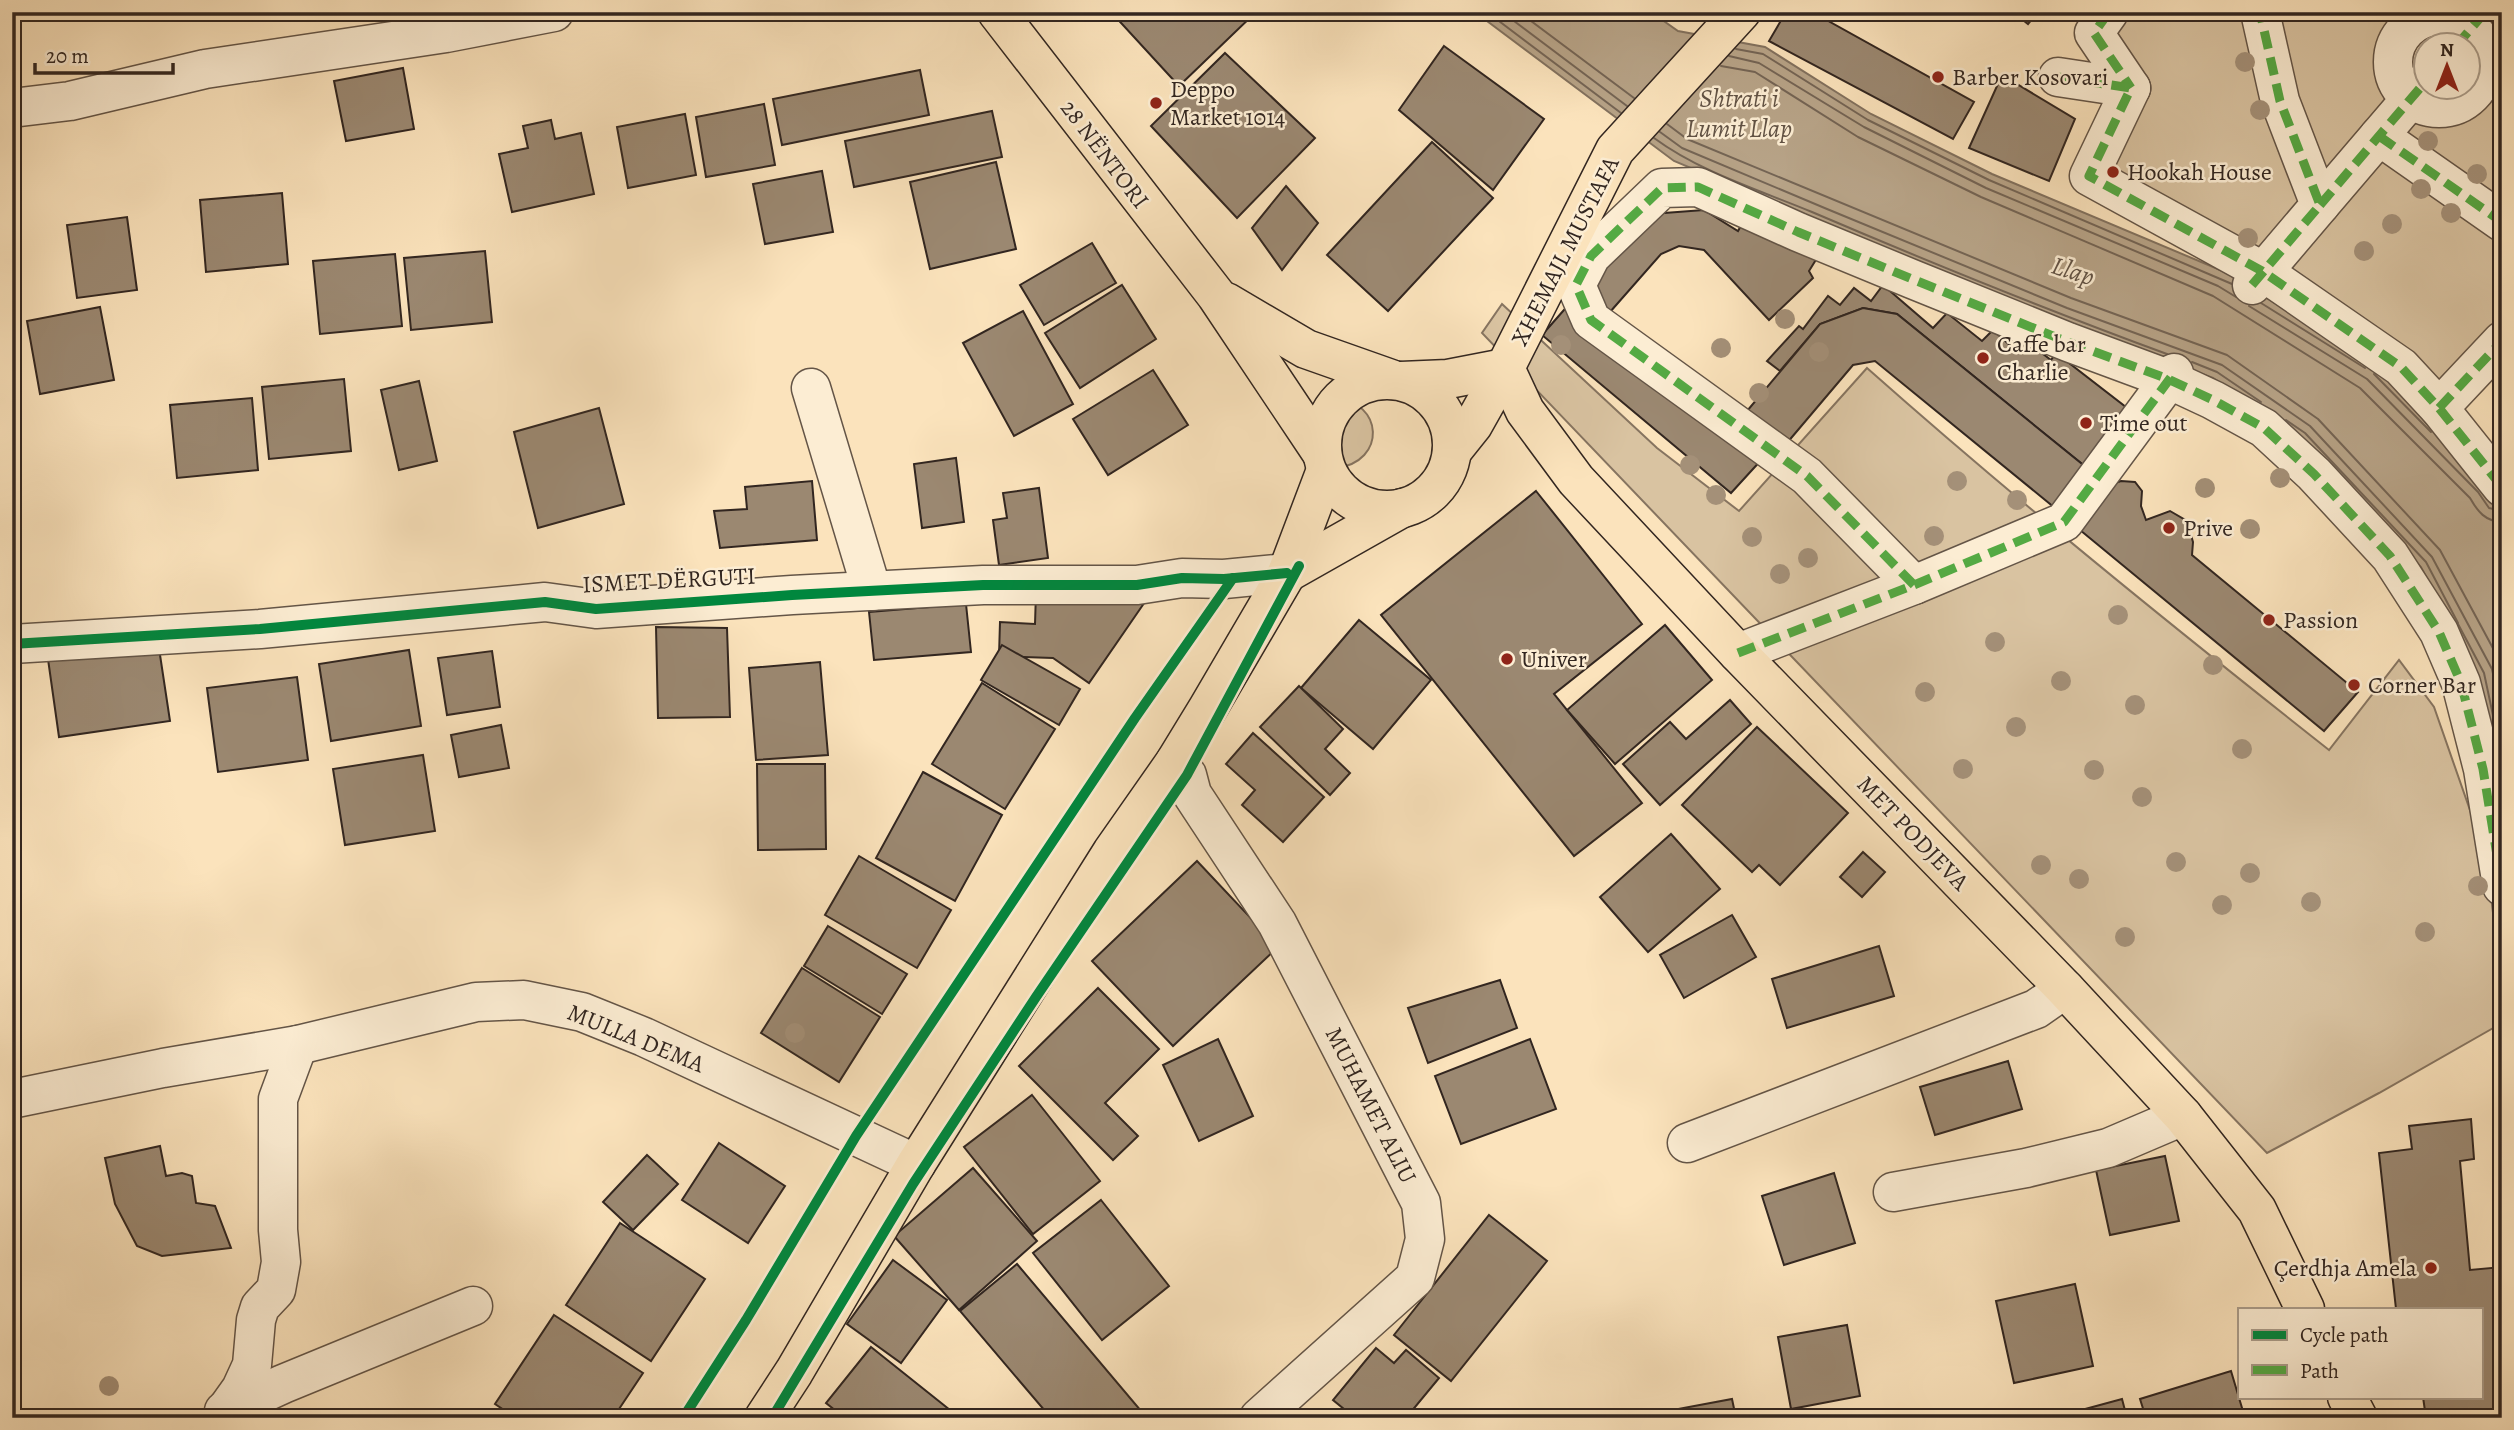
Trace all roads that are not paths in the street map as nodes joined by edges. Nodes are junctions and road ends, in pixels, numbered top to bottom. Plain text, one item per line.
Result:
1 (554, 12) edge
2 (997, 12) edge
3 (2109, 12) edge
4 (2260, 12) edge
5 (1733, 20) edge
6 (2471, 29) edge
7 (2482, 44) edge
8 (2059, 78) dead end
9 (2482, 79) edge
10 (2412, 87) edge
11 (2131, 88) junction
12 (2412, 98) edge
13 (2419, 102) edge
14 (2462, 102) edge
15 (12, 108) edge
16 (2379, 136) junction
17 (2320, 205) junction
18 (2501, 221) edge
19 (2257, 278) junction
20 (1216, 295) junction
21 (2502, 341) edge
22 (1505, 368) junction
23 (2171, 376) junction
24 (1396, 380) junction
25 (811, 388) dead end
26 (2439, 408) junction
27 (1453, 450) junction
28 (1324, 461) junction
29 (2502, 487) edge
30 (1402, 508) junction
31 (1287, 573) junction
32 (1914, 585) junction
33 (872, 591) junction
34 (12, 644) edge
35 (1738, 653) junction
36 (1175, 762) junction
37 (2502, 886) edge
38 (2065, 989) junction
39 (298, 1045) junction
40 (12, 1099) edge
41 (2183, 1116) junction
42 (1687, 1143) dead end
43 (916, 1164) junction
44 (1893, 1192) dead end
45 (473, 1306) dead end
46 (2305, 1308) edge
47 (2348, 1398) edge
48 (219, 1414) edge
49 (764, 1418) edge
50 (1259, 1418) edge
51 (2358, 1418) edge

1 - 15 street
2 - 20 main road, 28 NËNTORI
3 - 11 street
4 - 17 street
5 - 22 main road, XHEMAJL MUSTAFA
6 - 10 street
7 - 9 street
8 - 11 street
11 - 19 street
12 - 16 street
13 - 14 street
16 - 17 street
16 - 18 street
17 - 19 street
19 - 26 street
20 - 24 main road, 28 NËNTORI
20 - 28 main road, 28 NËNTORI
21 - 26 street
22 - 24 main road, XHEMAJL MUSTAFA
22 - 27 main road, XHEMAJL MUSTAFA
22 - 35 main road, MET PODJEVA
23 - 32 street
23 - 32 street
23 - 37 street
24 - 27 main road
24 - 28 main road
25 - 33 street
26 - 29 street
27 - 30 main road
28 - 30 main road
28 - 31 main road
30 - 31 main road
31 - 33 street, ISMET DËRGUTI
31 - 36 main road
32 - 35 street
33 - 34 street, ISMET DËRGUTI
35 - 38 main road, MET PODJEVA
36 - 43 main road
36 - 50 street, MUHAMET ALIU
38 - 41 main road, MET PODJEVA
38 - 42 street
39 - 40 street, MULLA DEMA
39 - 43 street, MULLA DEMA
39 - 48 street
41 - 44 street
41 - 46 main road, MET PODJEVA
43 - 49 main road
45 - 48 street
47 - 51 main road

